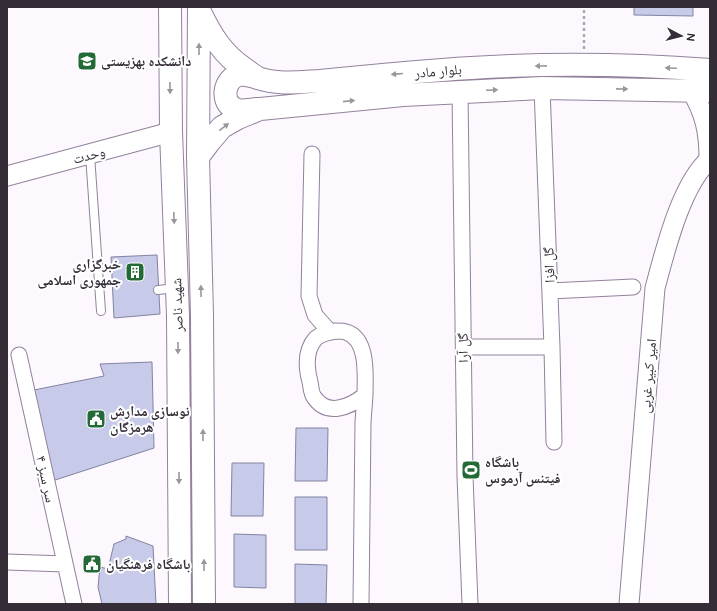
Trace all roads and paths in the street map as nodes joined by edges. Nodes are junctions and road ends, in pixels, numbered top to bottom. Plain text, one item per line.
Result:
1 (170, 7) edge
2 (584, 7) edge
3 (199, 8) edge
4 (584, 65) junction
5 (710, 70) edge
6 (258, 78) junction
7 (542, 88) junction
8 (700, 90) edge
9 (460, 92) junction
10 (260, 109) junction
11 (171, 132) junction
12 (312, 154) dead end
13 (90, 155) junction
14 (198, 157) junction
15 (709, 159) edge
16 (7, 176) edge
17 (633, 287) dead end
18 (550, 290) junction
19 (101, 311) dead end
20 (202, 315) junction
21 (178, 316) junction
22 (330, 332) junction
23 (464, 347) junction
24 (552, 347) junction
25 (19, 355) dead end
26 (365, 395) junction
27 (554, 442) dead end
28 (7, 562) edge
29 (65, 564) junction
30 (74, 604) edge
31 (180, 604) edge
32 (204, 604) edge
33 (361, 604) edge
34 (470, 604) edge
35 (630, 604) edge

1 -> 11 main road, شهید ناصر
2 - 4 path
3 - 6 main road, بلوار مادر
14 -> 3 main road, شهید ناصر
5 -> 4 main road, بلوار مادر
4 -> 6 main road, بلوار مادر
6 - 10 main road
7 -> 8 main road, بلوار مادر
9 -> 7 main road, بلوار مادر
7 - 18 street, گل افزا
8 - 15 street, امیر کبیر غربی
10 -> 9 main road, بلوار مادر
9 - 23 street, گل آرا
14 -> 10 main road, بلوار مادر
11 - 13 street, وحدت
11 -> 21 main road, شهید ناصر
12 - 22 street
13 - 16 street, وحدت
13 - 19 lane
20 -> 14 main road, شهید ناصر
15 - 35 street, امیر کبیر غربی
17 - 18 street
18 - 24 street, گل افزا
20 - 21 main road
32 -> 20 main road, شهید ناصر
21 -> 31 main road, شهید ناصر
22 - 26 street
22 - 26 street
23 - 24 street
23 - 34 street, گل آرا
24 - 27 street, گل افزا
25 - 29 street, سر سبز ۴
26 - 33 street
28 - 29 street
29 - 30 street, سر سبز ۴

